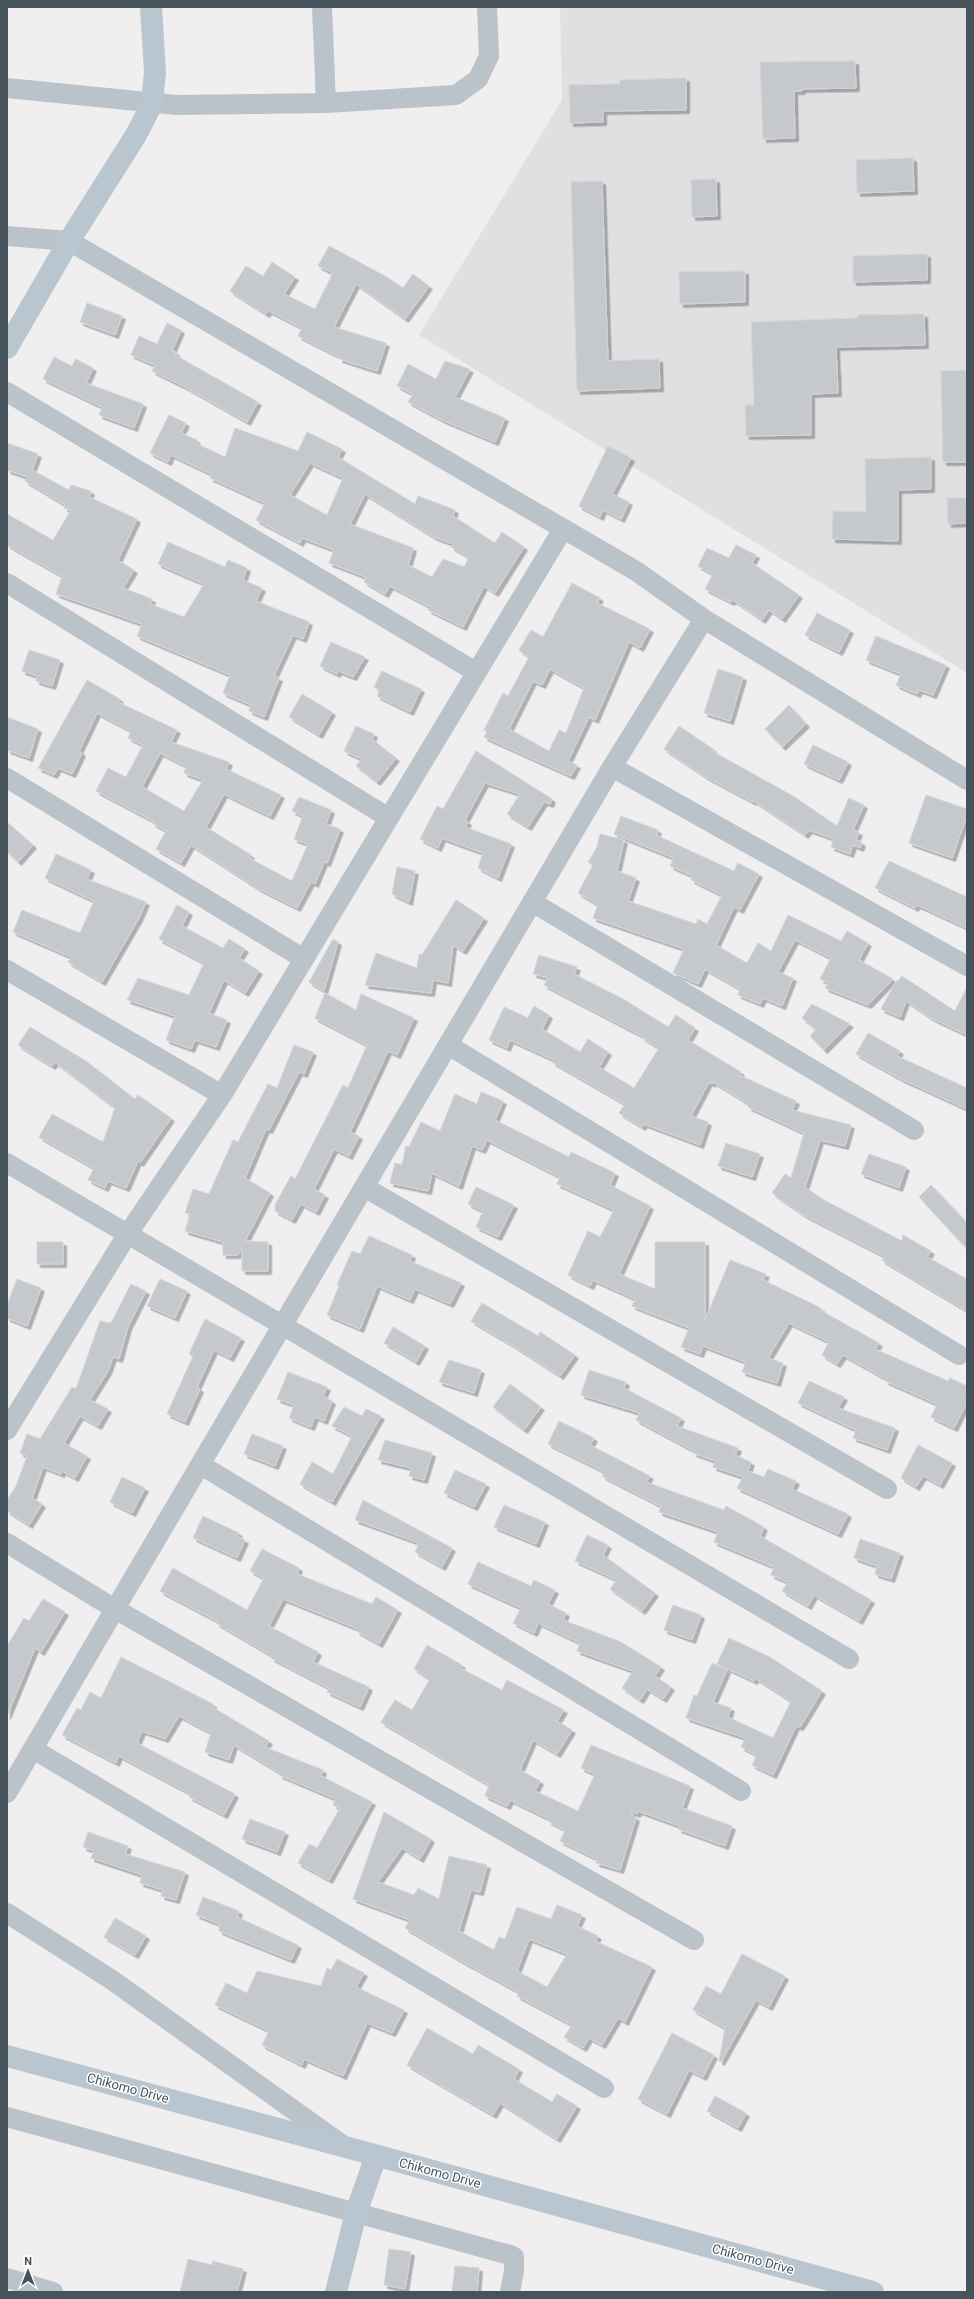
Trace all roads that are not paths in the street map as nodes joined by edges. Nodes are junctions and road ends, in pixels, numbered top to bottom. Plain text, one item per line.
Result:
1 (151, 7) edge
2 (322, 7) edge
3 (487, 7) edge
4 (7, 88) edge
5 (326, 102) junction
6 (152, 104) junction
7 (7, 236) edge
8 (69, 241) junction
9 (7, 348) edge
10 (7, 392) edge
11 (563, 529) junction
12 (7, 583) edge
13 (704, 618) junction
14 (476, 672) junction
15 (612, 767) junction
16 (7, 778) edge
17 (967, 780) edge
18 (389, 818) junction
19 (532, 902) junction
20 (304, 959) junction
21 (967, 966) edge
22 (7, 970) edge
23 (448, 1045) junction
24 (222, 1096) junction
25 (914, 1130) dead end
26 (7, 1163) edge
27 (364, 1187) junction
28 (127, 1235) junction
29 (282, 1325) junction
30 (959, 1355) dead end
31 (7, 1430) edge
32 (201, 1464) junction
33 (887, 1489) dead end
34 (7, 1543) edge
35 (115, 1609) junction
36 (849, 1659) dead end
37 (33, 1749) junction
38 (741, 1791) dead end
39 (7, 1793) edge
40 (7, 1914) edge
41 (694, 1940) dead end
42 (7, 2056) edge
43 (604, 2088) dead end
44 (7, 2117) edge
45 (342, 2146) junction
46 (376, 2156) junction
47 (356, 2213) junction
48 (7, 2278) edge
49 (53, 2292) edge
50 (336, 2292) edge
51 (510, 2292) edge
52 (873, 2292) edge

1 - 6 street
2 - 5 street
3 - 5 street
4 - 6 street
5 - 6 street
6 - 8 street
7 - 8 street
8 - 9 street
8 - 11 street
10 - 14 street
11 - 13 street
11 - 14 street
12 - 18 street
13 - 15 street
13 - 17 street
14 - 18 street
15 - 19 street
15 - 21 street
16 - 20 street
18 - 20 street
19 - 23 street
19 - 25 street
20 - 24 street
22 - 24 street
23 - 27 street
23 - 30 street
24 - 28 street
26 - 28 street
27 - 29 street
27 - 33 street
28 - 29 street
28 - 31 street
29 - 32 street
29 - 36 street
32 - 35 street
32 - 38 street
34 - 35 street
35 - 37 street
35 - 41 street
37 - 39 street
37 - 43 street
40 - 45 street
42 - 45 street, Chikomo Drive
44 - 47 street
45 - 46 street, Chikomo Drive
46 - 47 street
46 - 52 street, Chikomo Drive
47 - 50 street
47 - 51 street
48 - 49 street

